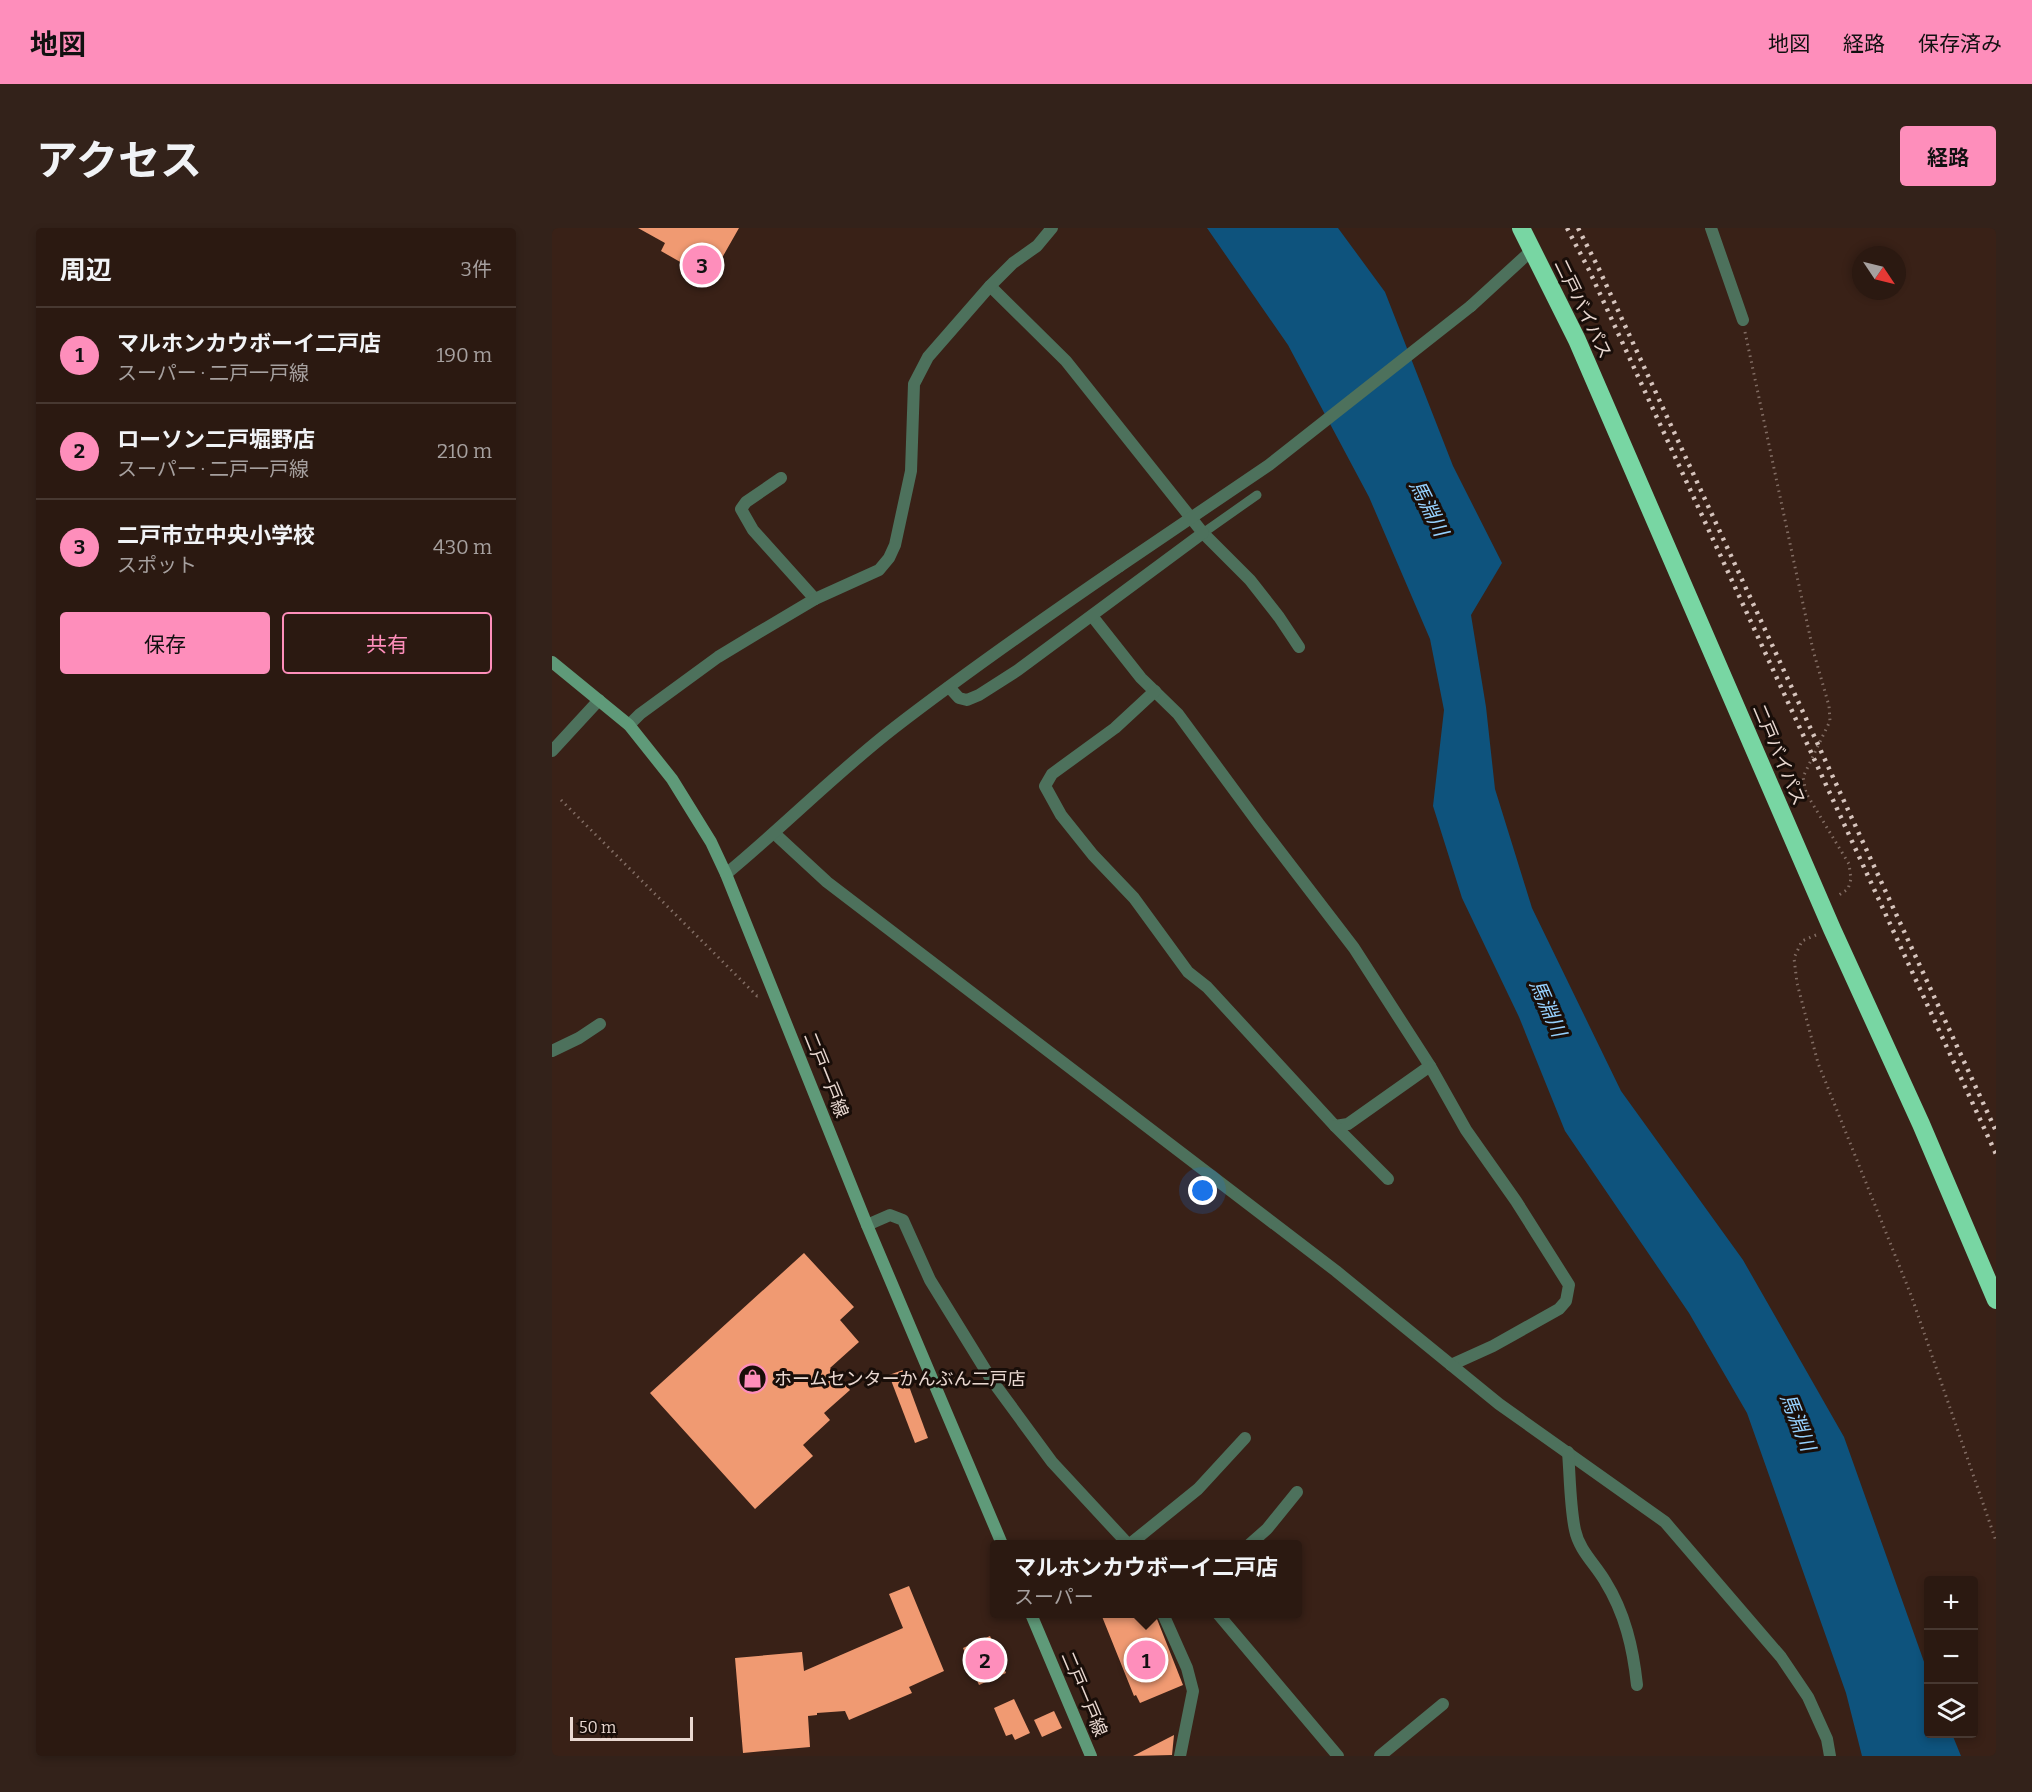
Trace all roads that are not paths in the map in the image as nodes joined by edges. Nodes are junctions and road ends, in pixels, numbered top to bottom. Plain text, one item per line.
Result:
1 (1053, 228) edge
2 (1521, 228) edge
3 (1711, 228) edge
4 (1531, 251) junction
5 (990, 286) junction
6 (1743, 320) road end
7 (781, 478) dead end
8 (1257, 495) dead end
9 (1203, 533) junction
10 (815, 599) junction
11 (1092, 616) junction
12 (1299, 647) dead end
13 (552, 662) edge
14 (949, 687) junction
15 (1155, 691) junction
16 (599, 700) junction
17 (629, 725) junction
18 (552, 751) edge
19 (775, 834) junction
20 (726, 874) junction
21 (600, 1024) dead end
22 (552, 1051) edge
23 (1430, 1066) junction
24 (1335, 1126) junction
25 (1388, 1179) dead end
26 (867, 1225) junction
27 (1996, 1300) edge
28 (1451, 1365) junction
29 (1245, 1438) dead end
30 (1568, 1452) junction
31 (1297, 1492) dead end
32 (1000, 1540) edge
33 (1124, 1540) edge
34 (1135, 1540) edge
35 (1255, 1540) edge
36 (1033, 1618) edge
37 (1165, 1618) edge
38 (1221, 1618) edge
39 (1637, 1685) dead end
40 (1443, 1704) dead end
41 (1091, 1756) edge
42 (1180, 1756) edge
43 (1338, 1756) edge
44 (1380, 1756) edge
45 (1830, 1756) edge

1 - 5 street
2 - 4 highway, 二戸バイパス
3 - 6 street
4 - 14 street, bridge
4 - 27 highway, 二戸バイパス
5 - 9 street
5 - 10 street
7 - 10 street
8 - 9 lane
9 - 11 street
9 - 12 street
10 - 17 street
11 - 14 street
11 - 15 street
13 - 16 main road, 二戸一戸線
14 - 19 street
15 - 23 street
15 - 24 street
16 - 17 main road, 二戸一戸線
16 - 18 street
17 - 20 main road, 二戸一戸線
19 - 20 street
19 - 28 street
20 - 26 main road, 二戸一戸線
21 - 22 street
23 - 24 street
23 - 28 street
24 - 25 street
26 - 32 main road, 二戸一戸線
26 - 33 street
28 - 30 street
29 - 34 street
30 - 39 street
30 - 45 street
31 - 35 street
36 - 41 main road, 二戸一戸線
37 - 42 street
38 - 43 street
40 - 44 street

